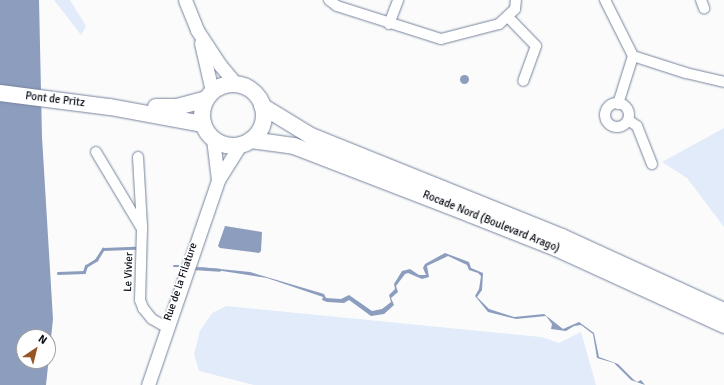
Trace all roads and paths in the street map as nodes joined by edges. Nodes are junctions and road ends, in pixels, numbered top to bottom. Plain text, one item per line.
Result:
1 (185, 0) edge
2 (329, 0) edge
3 (398, 0) edge
4 (516, 0) edge
5 (605, 0) edge
6 (508, 17) junction
7 (389, 24) junction
8 (197, 30) junction
9 (633, 56) junction
10 (524, 81) dead end
11 (724, 82) edge
12 (236, 84) junction
13 (0, 93) edge
14 (208, 95) junction
15 (618, 104) junction
16 (262, 106) junction
17 (110, 107) junction
18 (628, 120) junction
19 (203, 124) junction
20 (213, 139) junction
21 (245, 143) junction
22 (96, 152) dead end
23 (138, 157) dead end
24 (652, 164) dead end
25 (218, 180) junction
26 (142, 229) junction
27 (724, 311) edge
28 (724, 325) edge
29 (166, 327) junction
30 (148, 385) edge

1 - 8 street
2 - 7 street
3 - 7 street
4 - 6 street
5 - 9 street
6 - 7 street
6 - 10 street
8 - 12 street
8 - 14 street
9 - 11 street
9 - 15 street
12 - 14 main road
12 - 16 main road
13 - 17 main road, Pont de Pritz
14 - 17 main road, Pont de Pritz
14 - 19 main road
15 - 18 street
15 - 18 street
16 - 21 main road
16 - 27 main road, Rocade Nord (Boulevard Arago)
17 - 19 main road, Pont de Pritz
18 - 24 street
19 - 20 main road
20 - 21 main road
20 - 25 street, Rue de la Filature
21 - 25 street, Rue de la Filature
21 - 28 main road, Rocade Nord (Boulevard Arago)
22 - 26 street
23 - 26 street, Le Vivier
25 - 29 street, Rue de la Filature
26 - 29 street, Le Vivier
29 - 30 street, Rue de la Filature

